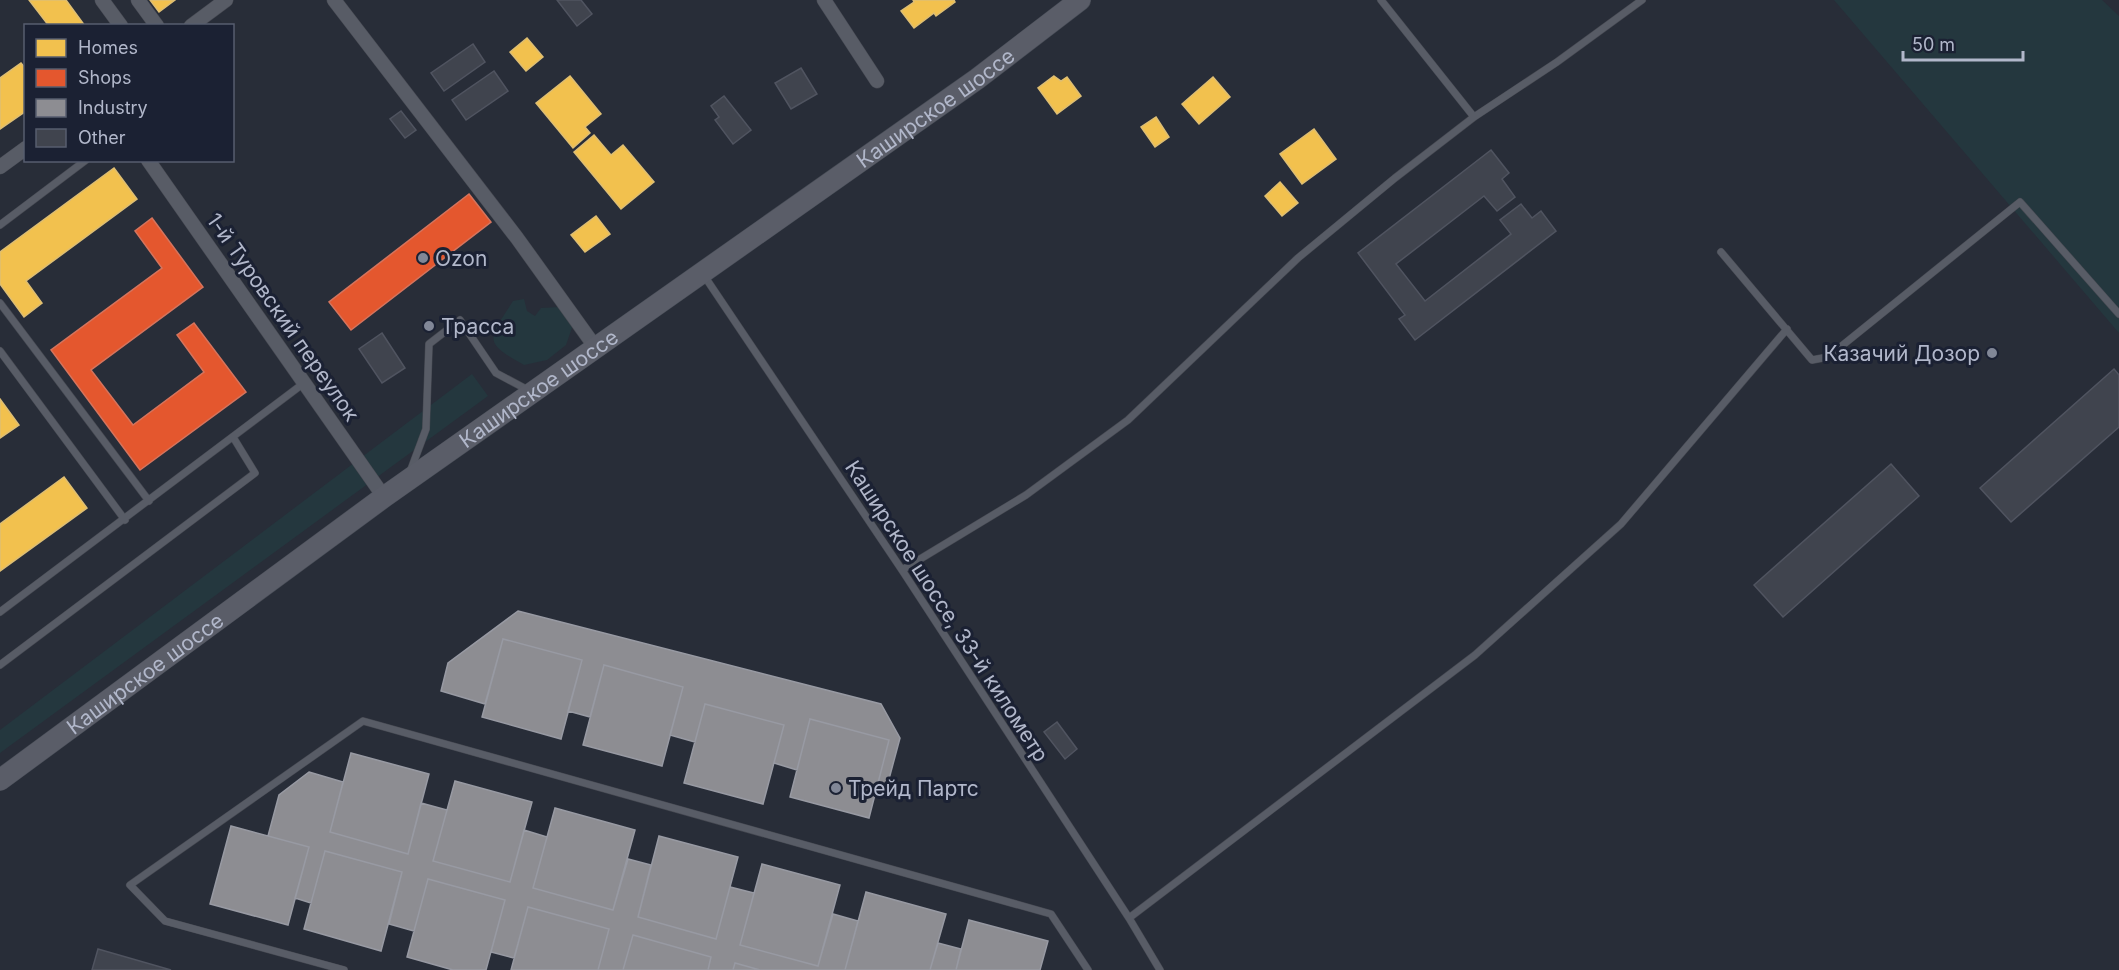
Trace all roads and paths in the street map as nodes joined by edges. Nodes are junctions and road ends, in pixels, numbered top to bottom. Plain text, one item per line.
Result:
1 (102, 0) edge
2 (138, 0) edge
3 (226, 0) edge
4 (334, 0) edge
5 (824, 0) edge
6 (1080, 0) edge
7 (1381, 0) edge
8 (1642, 0) edge
9 (120, 24) edge
10 (156, 24) edge
11 (194, 24) edge
12 (877, 81) dead end
13 (1474, 117) junction
14 (24, 149) edge
15 (83, 162) edge
16 (149, 162) edge
17 (0, 167) edge
18 (0, 225) edge
19 (1721, 252) dead end
20 (702, 272) junction
21 (0, 303) edge
22 (2119, 314) edge
23 (1787, 329) junction
24 (596, 348) junction
25 (0, 351) edge
26 (304, 383) junction
27 (533, 392) junction
28 (232, 438) junction
29 (405, 484) junction
30 (384, 497) junction
31 (149, 501) junction
32 (125, 520) junction
33 (902, 570) junction
34 (0, 612) edge
35 (0, 665) edge
36 (0, 780) edge
37 (1129, 918) junction
38 (344, 970) edge
39 (1088, 970) edge
40 (1160, 970) edge

1 - 9 street
2 - 10 street
3 - 11 street
4 - 24 street
5 - 12 street
6 - 20 main road, Каширское шоссе
7 - 13 lane
8 - 13 lane
13 - 33 lane
14 - 17 street
15 - 18 lane
16 - 26 street, 1-й Туровский переулок
19 - 23 lane
20 - 24 main road, Каширское шоссе
20 - 33 lane, Каширское шоссе, 33-й километр
21 - 31 lane
22 - 23 lane
23 - 37 lane
24 - 27 main road, Каширское шоссе
25 - 32 lane
26 - 28 lane
26 - 30 street, 1-й Туровский переулок
27 - 29 main road, Каширское шоссе
27 - 29 lane
28 - 31 lane
28 - 35 lane
29 - 30 main road, Каширское шоссе
30 - 36 main road, Каширское шоссе
31 - 32 lane
32 - 34 lane
33 - 37 lane, Каширское шоссе, 33-й километр
37 - 40 lane, Каширское шоссе, 33-й километр
38 - 39 lane

